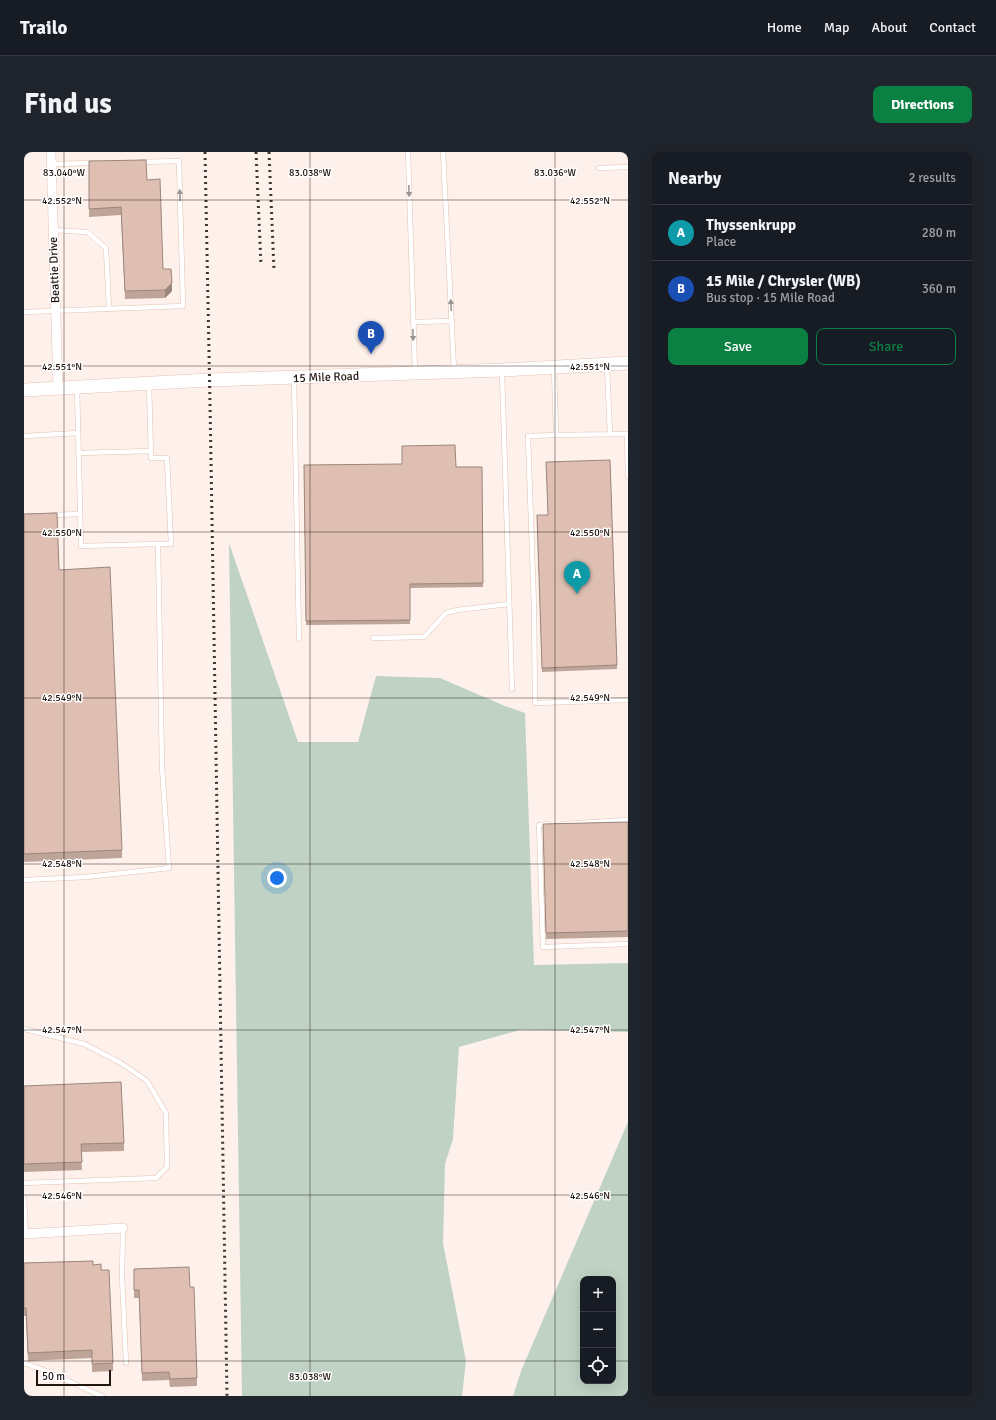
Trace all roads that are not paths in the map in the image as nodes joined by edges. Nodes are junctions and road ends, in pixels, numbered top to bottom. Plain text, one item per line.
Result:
1 (50, 152) edge
2 (408, 152) edge
3 (443, 152) edge
4 (134, 162) edge
5 (96, 163) edge
6 (51, 164) junction
7 (628, 167) edge
8 (599, 168) dead end
9 (53, 230) junction
10 (109, 309) junction
11 (55, 311) junction
12 (24, 312) edge
13 (452, 321) junction
14 (413, 322) junction
15 (628, 363) edge
16 (607, 364) junction
17 (554, 367) junction
18 (502, 370) junction
19 (454, 372) junction
20 (415, 373) junction
21 (294, 378) junction
22 (148, 384) junction
23 (58, 388) junction
24 (77, 388) junction
25 (24, 390) edge
26 (78, 433) junction
27 (610, 434) junction
28 (556, 435) junction
29 (24, 436) edge
30 (151, 451) junction
31 (78, 453) junction
32 (628, 476) edge
33 (80, 514) junction
34 (44, 515) edge
35 (158, 544) junction
36 (509, 604) junction
37 (373, 638) dead end
38 (299, 639) dead end
39 (512, 689) dead end
40 (628, 700) edge
41 (628, 820) edge
42 (554, 824) edge
43 (562, 824) edge
44 (24, 880) edge
45 (628, 944) edge
46 (24, 1029) edge
47 (24, 1183) edge
48 (24, 1198) edge
49 (123, 1228) joint
50 (25, 1234) edge
51 (24, 1363) edge
52 (126, 1363) dead end
53 (102, 1396) edge

1 - 6 street, Beattie Drive
2 -> 14 lane
13 -> 3 lane
10 -> 4 lane
5 - 6 lane
6 - 9 street, Beattie Drive
7 - 8 lane
9 - 10 lane
9 - 11 street, Beattie Drive
10 - 11 lane
11 - 12 lane
11 - 23 street, Beattie Drive
13 - 14 lane
13 - 19 lane
14 -> 20 lane
15 - 16 main road, 15 Mile Road
16 - 17 main road, 15 Mile Road
16 - 27 lane
17 - 18 main road, 15 Mile Road
17 - 28 lane
18 - 19 main road, 15 Mile Road
18 - 36 lane
19 - 20 main road, 15 Mile Road
20 - 21 main road, 15 Mile Road
21 - 22 main road, 15 Mile Road
21 - 38 lane
22 - 24 main road, 15 Mile Road
22 - 30 lane
23 - 24 main road, 15 Mile Road
23 - 25 main road, 15 Mile Road
24 - 26 lane
26 - 29 lane
26 - 31 lane
27 - 28 lane
27 - 32 lane
28 - 40 lane
30 - 31 lane
30 - 35 lane
31 - 33 lane
33 - 34 lane
33 - 35 lane
35 - 44 lane
36 - 37 lane
36 - 39 lane
41 - 43 lane
42 - 45 lane
46 - 47 lane
48 - 50 lane
49 - 50 street
49 - 52 lane
51 - 53 lane

